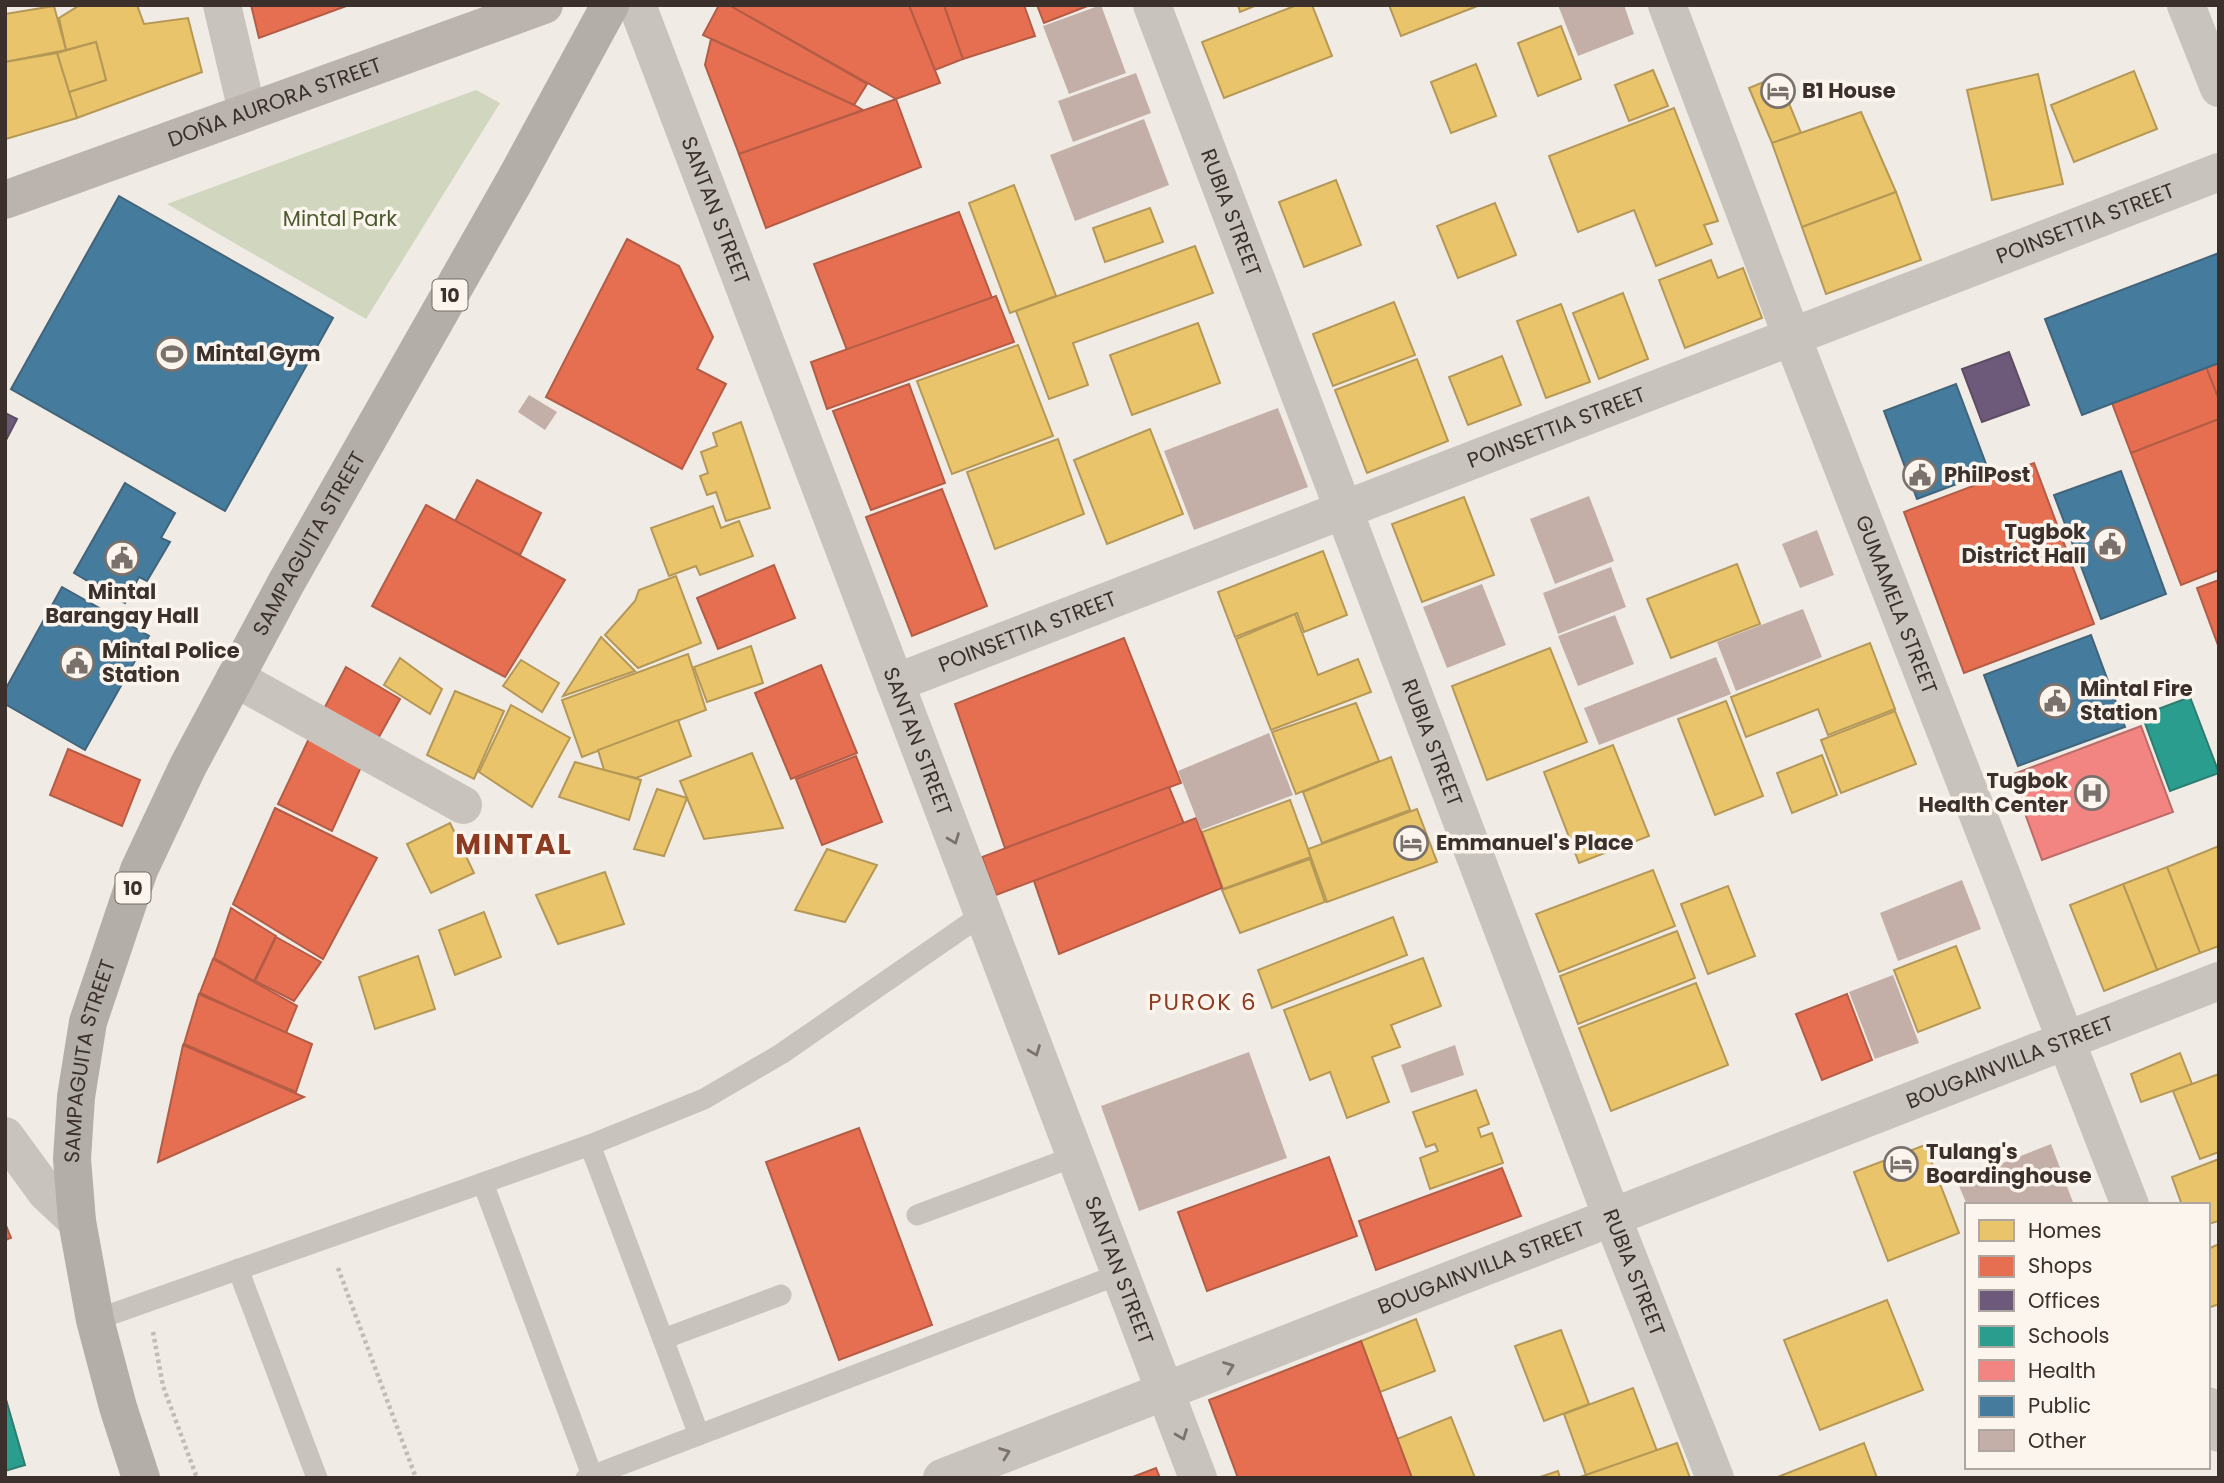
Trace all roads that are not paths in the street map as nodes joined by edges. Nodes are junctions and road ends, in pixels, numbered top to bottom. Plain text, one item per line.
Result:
1 (222, 5) edge
2 (544, 5) edge
3 (610, 5) edge
4 (637, 5) edge
5 (1152, 5) edge
6 (1667, 5) edge
7 (2186, 5) edge
8 (2219, 88) edge
9 (247, 111) junction
10 (2219, 172) edge
11 (5, 201) edge
12 (1792, 337) junction
13 (1343, 510) junction
14 (235, 678) junction
15 (895, 683) junction
16 (463, 805) dead end
17 (983, 914) junction
18 (2219, 981) edge
19 (2066, 1041) junction
20 (5, 1136) edge
21 (590, 1145) junction
22 (1076, 1156) junction
23 (483, 1183) junction
24 (2129, 1203) edge
25 (917, 1215) dead end
26 (1612, 1217) junction
27 (77, 1222) junction
28 (239, 1269) junction
29 (1120, 1274) junction
30 (781, 1295) dead end
31 (95, 1320) junction
32 (663, 1339) junction
33 (1165, 1392) junction
34 (2210, 1411) edge
35 (2219, 1433) edge
36 (699, 1435) junction
37 (589, 1477) edge
38 (141, 1478) edge
39 (317, 1478) edge
40 (942, 1478) edge
41 (1198, 1478) edge
42 (1715, 1478) edge

1 - 9 street
2 - 9 main road, DOÑA AURORA STREET
3 - 14 highway, SAMPAGUITA STREET / 10
4 - 15 street, SANTAN STREET
5 - 13 street, RUBIA STREET
6 - 12 street, GUMAMELA STREET
7 - 8 street
9 - 11 main road, DOÑA AURORA STREET
10 - 12 street, POINSETTIA STREET
12 - 13 street, POINSETTIA STREET
12 - 19 street, GUMAMELA STREET
13 - 15 street, POINSETTIA STREET
13 - 26 street, RUBIA STREET
14 - 16 street
14 - 27 highway, SAMPAGUITA STREET / 10
15 -> 17 street, SANTAN STREET
17 - 21 lane
17 -> 22 street, SANTAN STREET
18 - 19 street, BOUGAINVILLA STREET
19 - 24 street, GUMAMELA STREET
19 - 26 street, BOUGAINVILLA STREET
20 - 27 street
21 - 23 lane
21 - 32 lane
22 - 25 lane
22 - 29 street, SANTAN STREET
23 - 28 lane
23 - 37 lane
33 -> 26 street, BOUGAINVILLA STREET
26 - 42 street, RUBIA STREET
27 - 31 highway, SAMPAGUITA STREET / 10
28 - 31 lane
28 - 39 lane
29 - 33 street, SANTAN STREET
29 - 36 lane
30 - 32 lane
31 - 38 highway, SAMPAGUITA STREET / 10
32 - 36 lane
40 -> 33 street, BOUGAINVILLA STREET
33 -> 41 street, SANTAN STREET
34 - 35 street
36 - 37 lane

